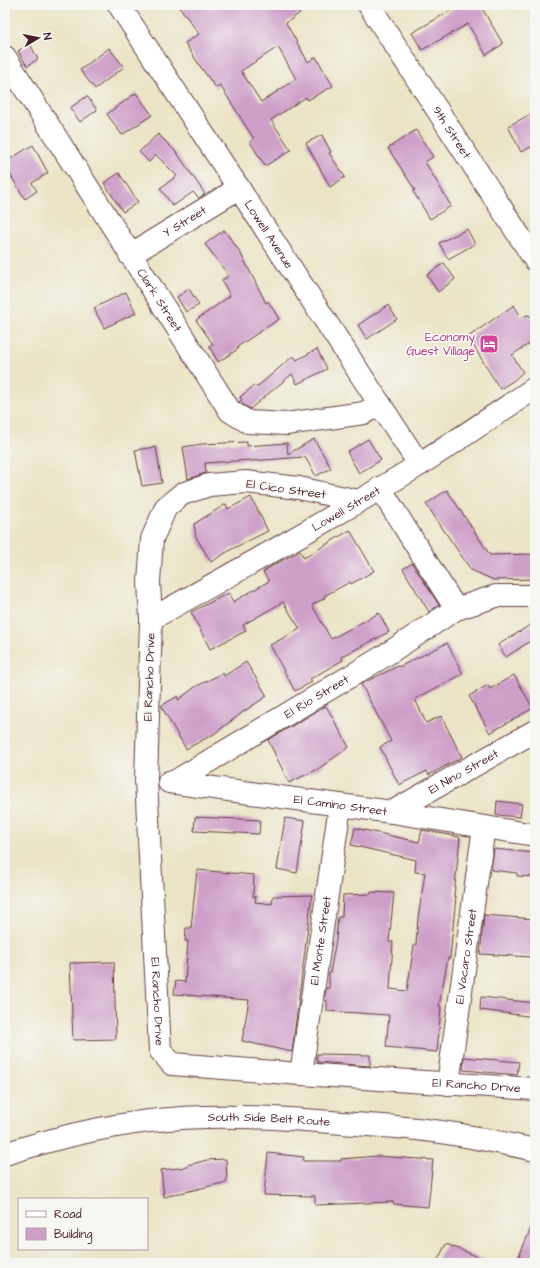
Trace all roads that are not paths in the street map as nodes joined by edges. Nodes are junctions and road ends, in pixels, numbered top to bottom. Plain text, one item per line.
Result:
1 (119, 5) edge
2 (369, 5) edge
3 (5, 57) edge
4 (239, 188) junction
5 (130, 255) junction
6 (535, 260) edge
7 (535, 388) edge
8 (380, 404) junction
9 (419, 464) junction
10 (380, 488) junction
11 (358, 501) junction
12 (535, 596) edge
13 (456, 608) junction
14 (151, 619) junction
15 (535, 731) edge
16 (146, 780) junction
17 (174, 782) junction
18 (340, 806) junction
19 (392, 812) junction
20 (484, 828) junction
21 (535, 835) edge
22 (301, 1074) junction
23 (448, 1084) junction
24 (535, 1089) edge
25 (535, 1150) edge
26 (5, 1154) edge

1 - 4 street, Lowell Avenue
2 - 6 street, 9th Street
3 - 5 street, Clark Street
4 - 5 street, Y Street
4 - 8 street, Lowell Avenue
5 - 8 street, Clark Street
7 - 9 street, Lowell Street
8 - 9 street, Lowell Avenue
9 - 10 street, Lowell Street
10 - 11 street, Lowell Street
10 - 13 street
11 - 14 street, Lowell Street
11 - 14 street, El Cico Street
12 - 13 street, El Rio Street
13 - 17 street, El Rio Street
14 - 16 street, El Rancho Drive
15 - 19 street, El Nino Street
16 - 17 street, El Camino Street
16 - 22 street, El Rancho Drive
17 - 18 street, El Camino Street
18 - 19 street, El Camino Street
18 - 22 street, El Monte Street
19 - 20 street, El Camino Street
20 - 21 street, El Camino Street
20 - 23 street, El Vacaro Street
22 - 23 street, El Rancho Drive
23 - 24 street, El Rancho Drive
25 - 26 street, South Side Belt Route

